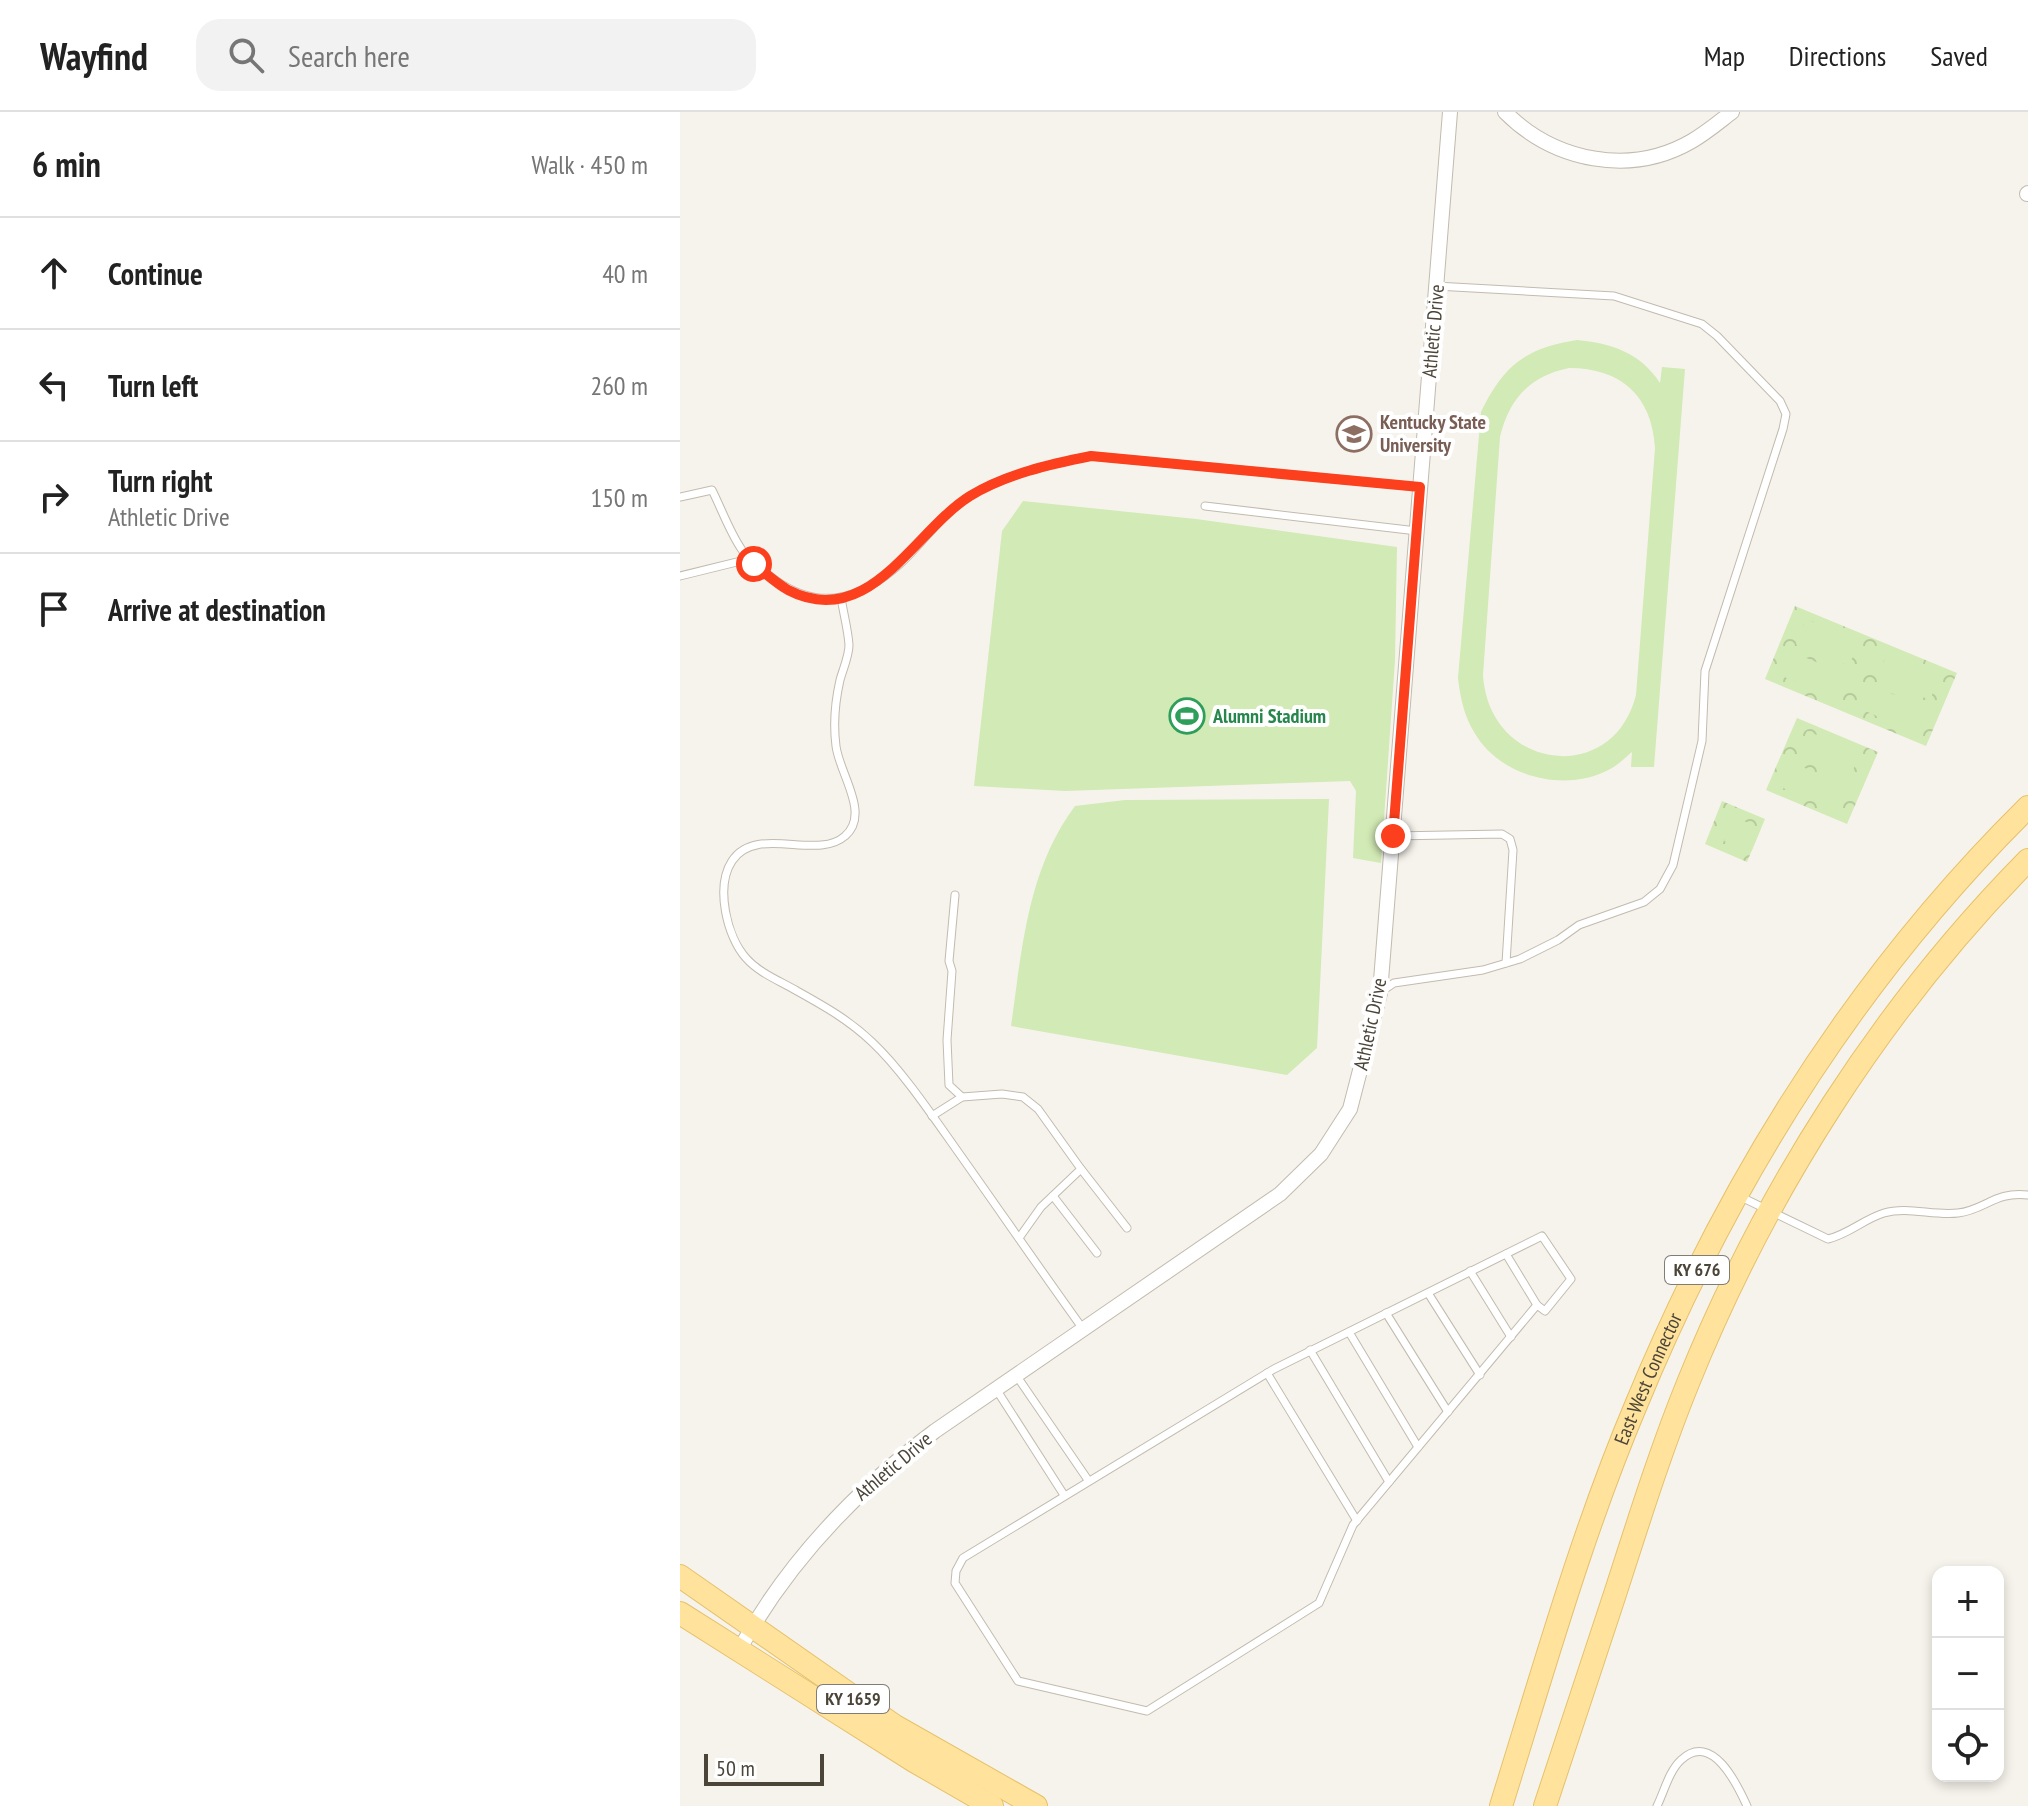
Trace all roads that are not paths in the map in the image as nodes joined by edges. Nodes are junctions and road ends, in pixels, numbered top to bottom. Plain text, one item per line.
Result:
1 (1450, 112) edge
2 (1505, 112) edge
3 (1732, 112) edge
4 (1436, 286) junction
5 (1420, 487) junction
6 (680, 497) edge
7 (1205, 506) dead end
8 (1417, 531) junction
9 (749, 559) junction
10 (680, 576) edge
11 (841, 597) junction
12 (2028, 807) edge
13 (1393, 836) junction
14 (2028, 860) edge
15 (955, 895) dead end
16 (1506, 963) junction
17 (1380, 993) junction
18 (962, 1097) junction
19 (932, 1116) junction
20 (1081, 1169) junction
21 (1736, 1195) junction
22 (2028, 1195) edge
23 (1053, 1196) junction
24 (1770, 1212) junction
25 (1127, 1228) dead end
26 (1019, 1238) junction
27 (1097, 1253) dead end
28 (1506, 1254) junction
29 (1470, 1271) junction
30 (1428, 1293) junction
31 (1537, 1305) junction
32 (1386, 1313) junction
33 (1083, 1329) junction
34 (1349, 1332) junction
35 (1511, 1337) junction
36 (1310, 1350) junction
37 (1267, 1373) junction
38 (1016, 1375) junction
39 (1480, 1375) junction
40 (996, 1389) junction
41 (1448, 1412) junction
42 (1418, 1447) junction
43 (1088, 1480) junction
44 (1389, 1482) junction
45 (1064, 1495) junction
46 (1357, 1521) junction
47 (680, 1576) edge
48 (680, 1613) edge
49 (752, 1625) junction
50 (738, 1652) junction
51 (992, 1806) edge
52 (1036, 1806) edge
53 (1501, 1806) edge
54 (1545, 1806) edge
55 (1657, 1806) edge
56 (1747, 1806) edge

1 - 4 street, Athletic Drive
2 - 3 street
4 - 5 street, Athletic Drive
4 - 16 lane
5 - 8 street, Athletic Drive
5 - 11 lane
6 - 9 lane
7 - 8 lane
8 - 13 street, Athletic Drive
9 - 10 lane
9 - 11 lane
11 - 19 lane
12 - 21 main road, East-West Connector / KY 676
13 - 16 lane
13 - 17 street, Athletic Drive
14 - 24 main road, East-West Connector / KY 676
15 - 18 lane
16 - 17 lane
17 - 33 street, Athletic Drive
18 - 19 lane
18 - 20 lane
19 - 26 lane
20 - 23 lane
20 - 25 lane
21 - 24 lane
21 - 53 main road, East-West Connector / KY 676
22 - 24 lane
23 - 26 lane
23 - 27 lane
24 - 54 main road, East-West Connector / KY 676
26 - 33 lane
28 - 29 lane
28 - 31 lane
28 - 31 lane
29 - 30 lane
29 - 35 lane
30 - 32 lane
30 - 39 lane
31 - 35 lane
32 - 34 lane
32 - 41 lane
33 - 38 street, Athletic Drive
34 - 36 lane
34 - 42 lane
35 - 39 lane
36 - 37 lane
36 - 44 lane
37 - 43 lane
37 - 46 lane
38 - 40 street, Athletic Drive
38 - 43 lane
39 - 41 lane
40 - 45 lane
40 - 49 street, Athletic Drive
41 - 42 lane
42 - 44 lane
43 - 45 lane
44 - 46 lane
45 - 46 lane
47 - 49 main road, KY 1659
48 - 50 main road, KY 1659
49 - 50 street, Athletic Drive
49 - 52 main road, KY 1659
50 - 51 main road, KY 1659
55 - 56 lane

